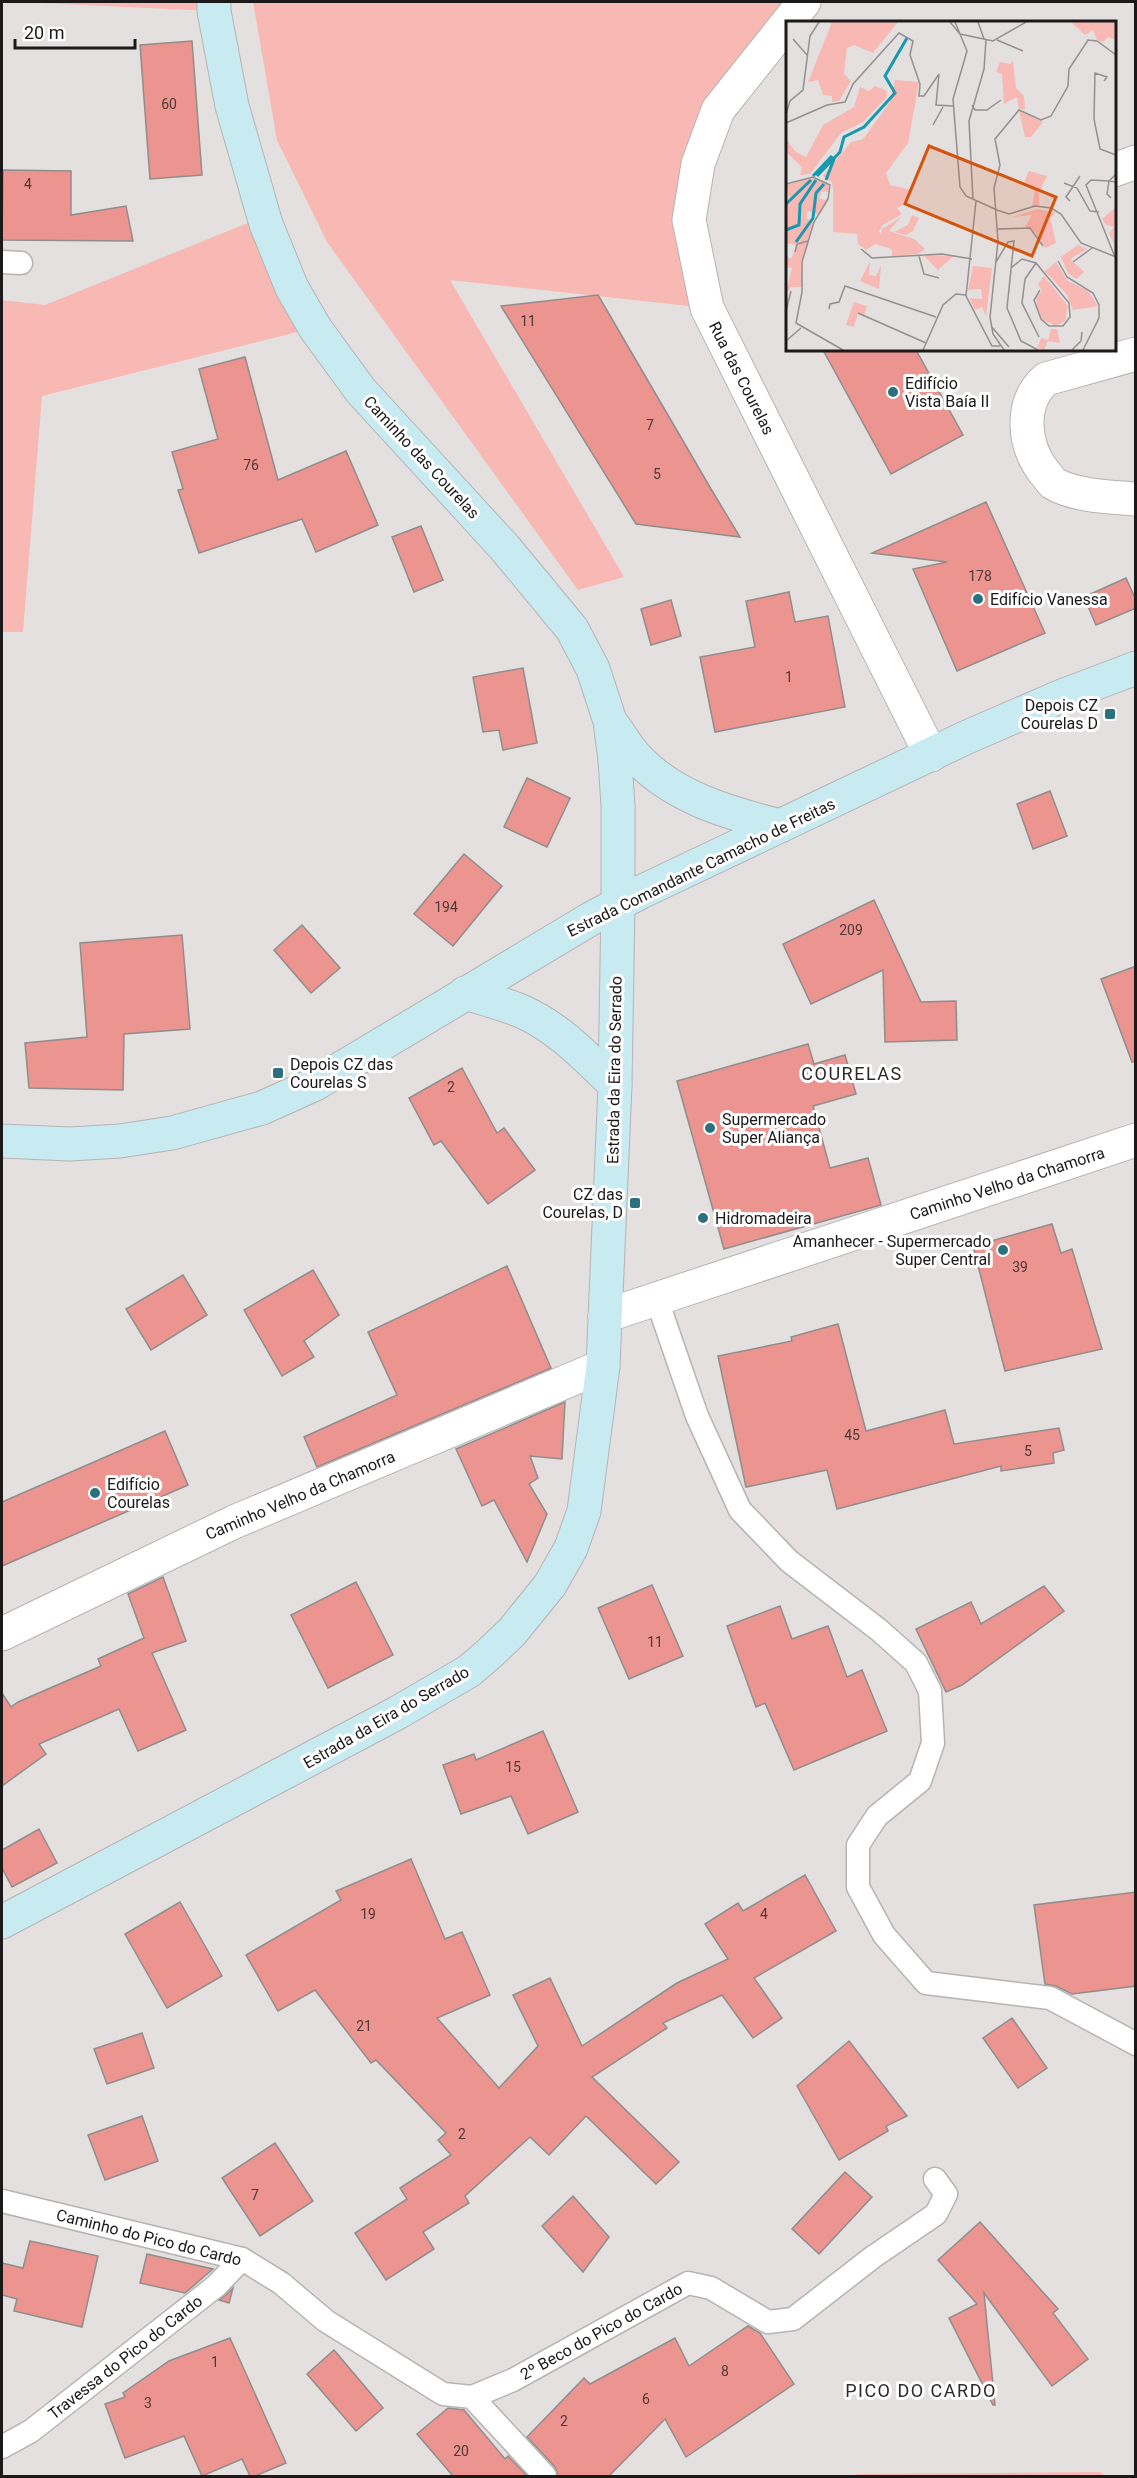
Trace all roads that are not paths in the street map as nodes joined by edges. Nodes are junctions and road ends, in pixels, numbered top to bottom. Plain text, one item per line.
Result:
1 (214, 2) edge
2 (804, 2) edge
3 (789, 21) edge
4 (786, 25) edge
5 (1136, 162) edge
6 (1116, 169) edge
7 (1136, 354) edge
8 (1136, 499) edge
9 (1136, 668) edge
10 (610, 721) junction
11 (931, 755) junction
12 (780, 826) junction
13 (618, 904) junction
14 (465, 993) junction
15 (615, 1085) junction
16 (1136, 1140) edge
17 (2, 1141) edge
18 (657, 1300) junction
19 (605, 1316) junction
20 (603, 1366) junction
21 (2, 1634) edge
22 (2, 1922) edge
23 (1136, 2044) edge
24 (935, 2179) dead end
25 (2, 2201) edge
26 (242, 2259) junction
27 (472, 2397) junction
28 (2, 2447) edge
29 (546, 2476) edge

1 - 10 main road, Caminho das Courelas
2 - 3 street, Rua das Courelas
4 - 11 street, Rua das Courelas
5 - 6 street
7 - 8 street
9 - 11 main road, Estrada Comandante Camacho de Freitas
10 - 12 main road
10 - 13 main road, Caminho das Courelas
11 - 12 main road, Estrada Comandante Camacho de Freitas
12 - 13 main road, Estrada Comandante Camacho de Freitas
13 - 14 main road, Estrada Comandante Camacho de Freitas
13 - 15 main road, Estrada da Eira do Serrado
14 - 15 main road
14 - 17 main road, Estrada Comandante Camacho de Freitas
15 - 19 main road, Estrada da Eira do Serrado
16 - 18 street, Caminho Velho da Chamorra
18 - 19 street, Caminho Velho da Chamorra
18 - 23 lane
19 - 20 main road, Estrada da Eira do Serrado
20 - 21 street, Caminho Velho da Chamorra
20 - 22 main road, Estrada da Eira do Serrado
24 - 27 lane, 2º Beco do Pico do Cardo
25 - 26 lane, Caminho do Pico do Cardo
26 - 27 lane, Caminho do Pico do Cardo
26 - 28 lane, Travessa do Pico do Cardo
27 - 29 lane

